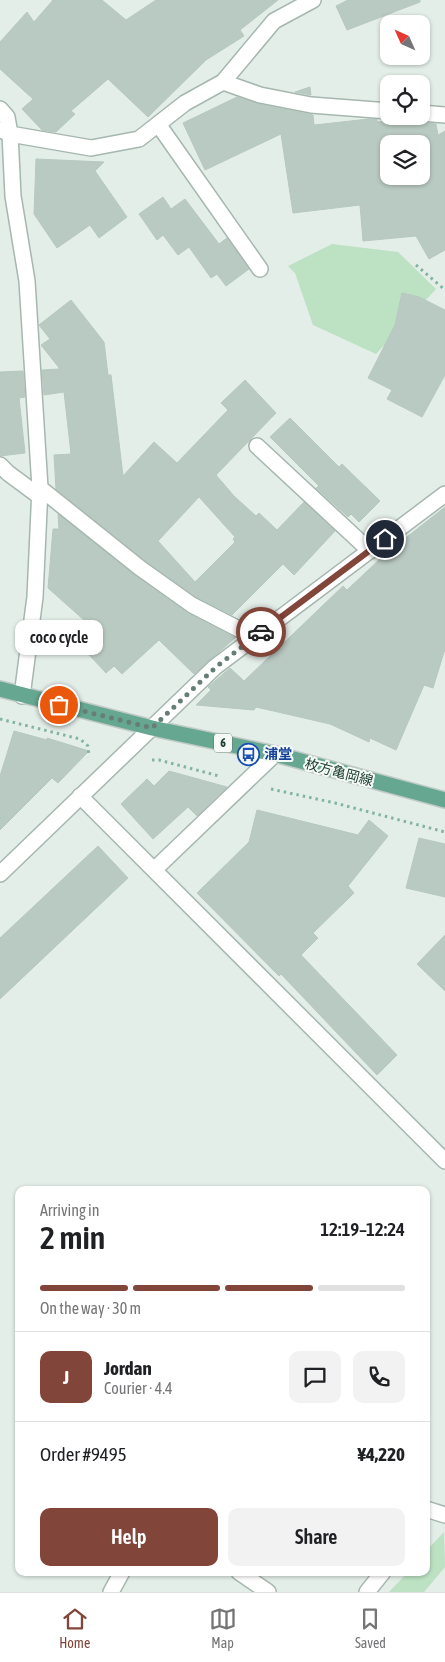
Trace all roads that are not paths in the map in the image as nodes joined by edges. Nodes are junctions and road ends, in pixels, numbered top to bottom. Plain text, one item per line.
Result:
1 (313, 0) edge
2 (223, 82) junction
3 (0, 109) edge
4 (380, 109) edge
5 (430, 113) edge
6 (445, 114) edge
7 (158, 124) junction
8 (4, 136) edge
9 (260, 269) dead end
10 (257, 446) dead end
11 (0, 465) edge
12 (39, 492) junction
13 (445, 494) edge
14 (370, 551) junction
15 (254, 637) junction
16 (0, 690) edge
17 (22, 696) junction
18 (152, 728) junction
19 (275, 754) junction
20 (80, 796) junction
21 (445, 800) edge
22 (155, 869) junction
23 (0, 874) edge
24 (445, 1161) edge
25 (430, 1510) edge
26 (445, 1515) edge
27 (120, 1576) edge
28 (245, 1576) edge
29 (381, 1576) edge
30 (111, 1592) edge
31 (268, 1592) edge
32 (367, 1592) edge

1 - 2 street
2 - 4 street
2 - 7 street
3 - 8 street
5 - 6 street
7 - 8 street
7 - 9 street
8 - 12 street
10 - 14 street
11 - 12 street
12 - 15 street
12 - 17 street
13 - 14 street
14 - 15 street
15 - 18 street
16 - 17 main road, 枚方亀岡線 / 6
17 - 18 main road, 枚方亀岡線 / 6
18 - 19 main road, 枚方亀岡線 / 6
18 - 20 street
19 - 21 main road, 枚方亀岡線 / 6
19 - 22 street
20 - 22 street
20 - 23 street
22 - 24 street
25 - 26 street
27 - 30 street
28 - 31 street
29 - 32 street

